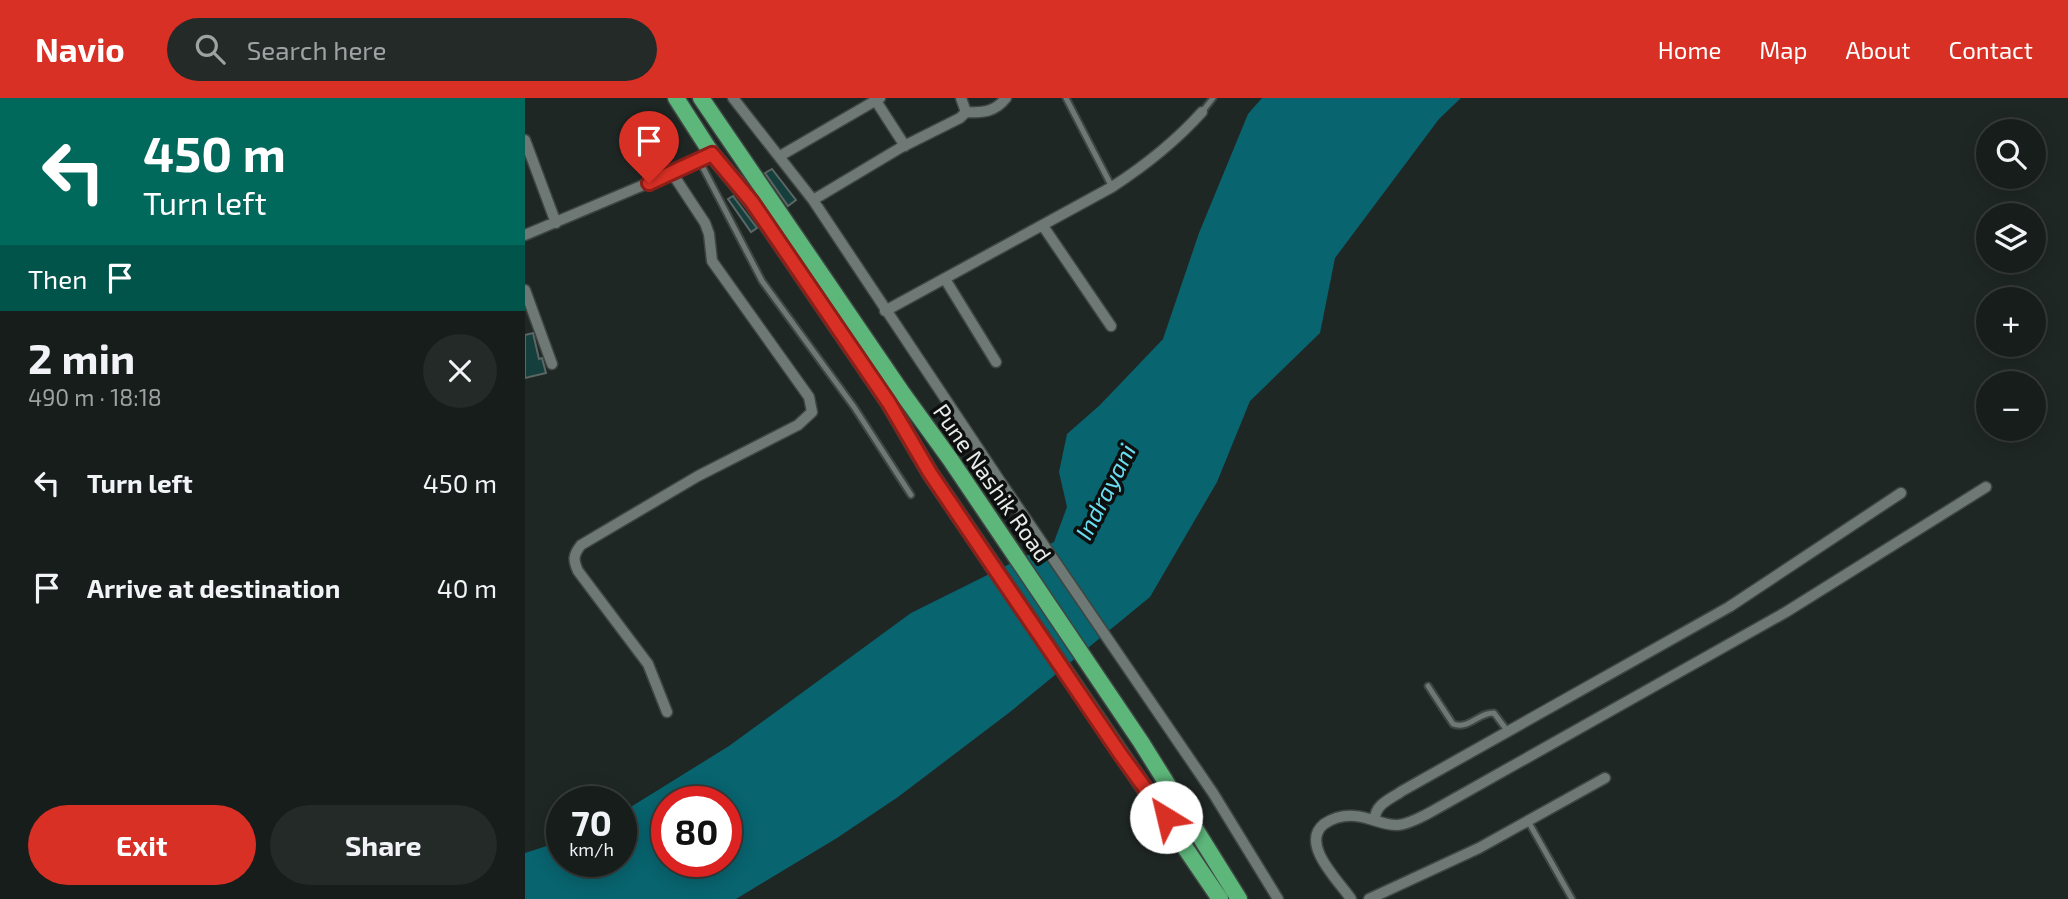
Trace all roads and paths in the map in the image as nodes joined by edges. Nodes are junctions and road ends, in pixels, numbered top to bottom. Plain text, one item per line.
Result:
1 (676, 98) edge
2 (701, 98) edge
3 (733, 98) edge
4 (961, 98) edge
5 (1006, 98) edge
6 (1066, 98) edge
7 (1213, 98) edge
8 (878, 99) edge
9 (966, 112) junction
10 (1202, 112) joint
11 (525, 140) edge
12 (731, 142) junction
13 (905, 146) junction
14 (780, 156) junction
15 (706, 157) junction
16 (672, 173) junction
17 (1112, 187) junction
18 (813, 200) junction
19 (556, 223) junction
20 (1043, 226) junction
21 (525, 235) edge
22 (944, 279) junction
23 (525, 290) edge
24 (885, 311) junction
25 (1111, 326) dead end
26 (996, 362) dead end
27 (552, 364) dead end
28 (1986, 487) dead end
29 (1901, 493) dead end
30 (911, 495) dead end
31 (1428, 687) dead end
32 (667, 712) dead end
33 (1509, 733) junction
34 (1605, 778) dead end
35 (1375, 819) junction
36 (1528, 821) junction
37 (1220, 899) edge
38 (1239, 899) edge
39 (1279, 899) edge
40 (1351, 899) edge
41 (1369, 899) edge
42 (1571, 899) edge

1 - 15 highway, Pune Nashik Road
2 - 12 highway, Pune Nashik Road
3 - 14 street
4 - 9 street
5 - 9 street
6 - 17 lane
7 - 10 lane
8 - 13 street
8 - 14 street
9 - 13 street
10 - 17 street
11 - 19 street
12 - 15 highway
12 - 38 highway, Pune Nashik Road
13 - 18 street
14 - 18 street
15 - 16 street
15 - 30 lane
15 - 37 highway, Pune Nashik Road
16 - 19 street
16 - 32 street
17 - 20 street
18 - 24 street
19 - 21 street
20 - 22 street
20 - 25 street
22 - 24 street
22 - 26 street
23 - 27 street
24 - 39 street
28 - 35 street
29 - 33 street
31 - 33 lane
33 - 35 street
34 - 36 street
35 - 40 street
36 - 41 street
36 - 42 lane

